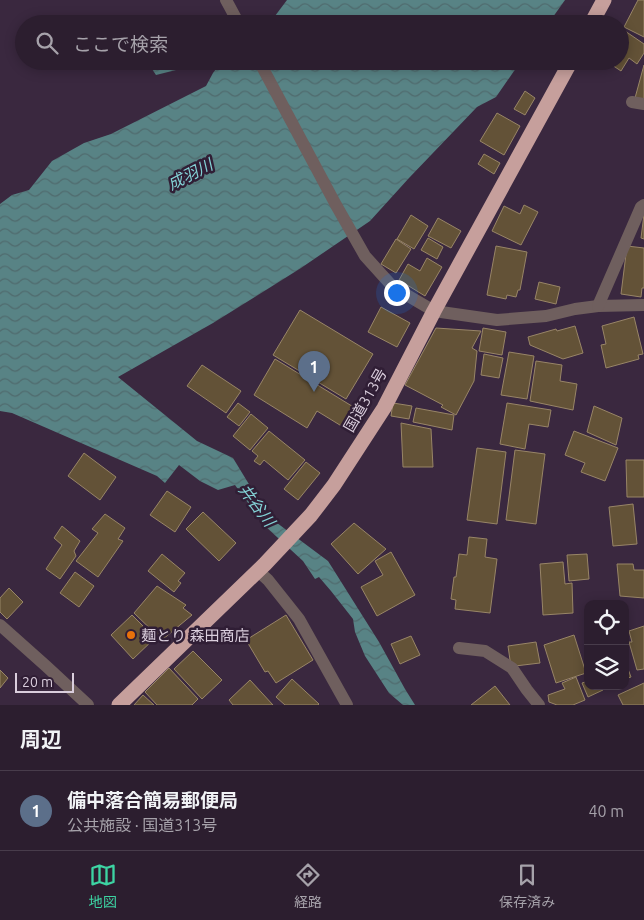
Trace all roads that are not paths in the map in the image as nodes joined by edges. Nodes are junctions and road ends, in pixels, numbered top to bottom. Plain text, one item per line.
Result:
1 (226, 0) edge
2 (604, 0) edge
3 (234, 15) edge
4 (596, 15) edge
5 (264, 70) edge
6 (566, 70) edge
7 (644, 205) edge
8 (644, 305) edge
9 (598, 306) junction
10 (434, 312) junction
11 (261, 567) junction
12 (0, 625) edge
13 (459, 648) dead end
14 (88, 705) edge
15 (120, 705) edge
16 (347, 705) edge
17 (539, 705) edge

1 - 3 street
2 - 4 highway
5 - 10 street
6 - 10 highway, 国道313号
7 - 9 street
8 - 9 street
9 - 10 street
10 - 11 highway, 国道313号
11 - 15 highway, 国道313号
11 - 16 street
12 - 14 street
13 - 17 street

